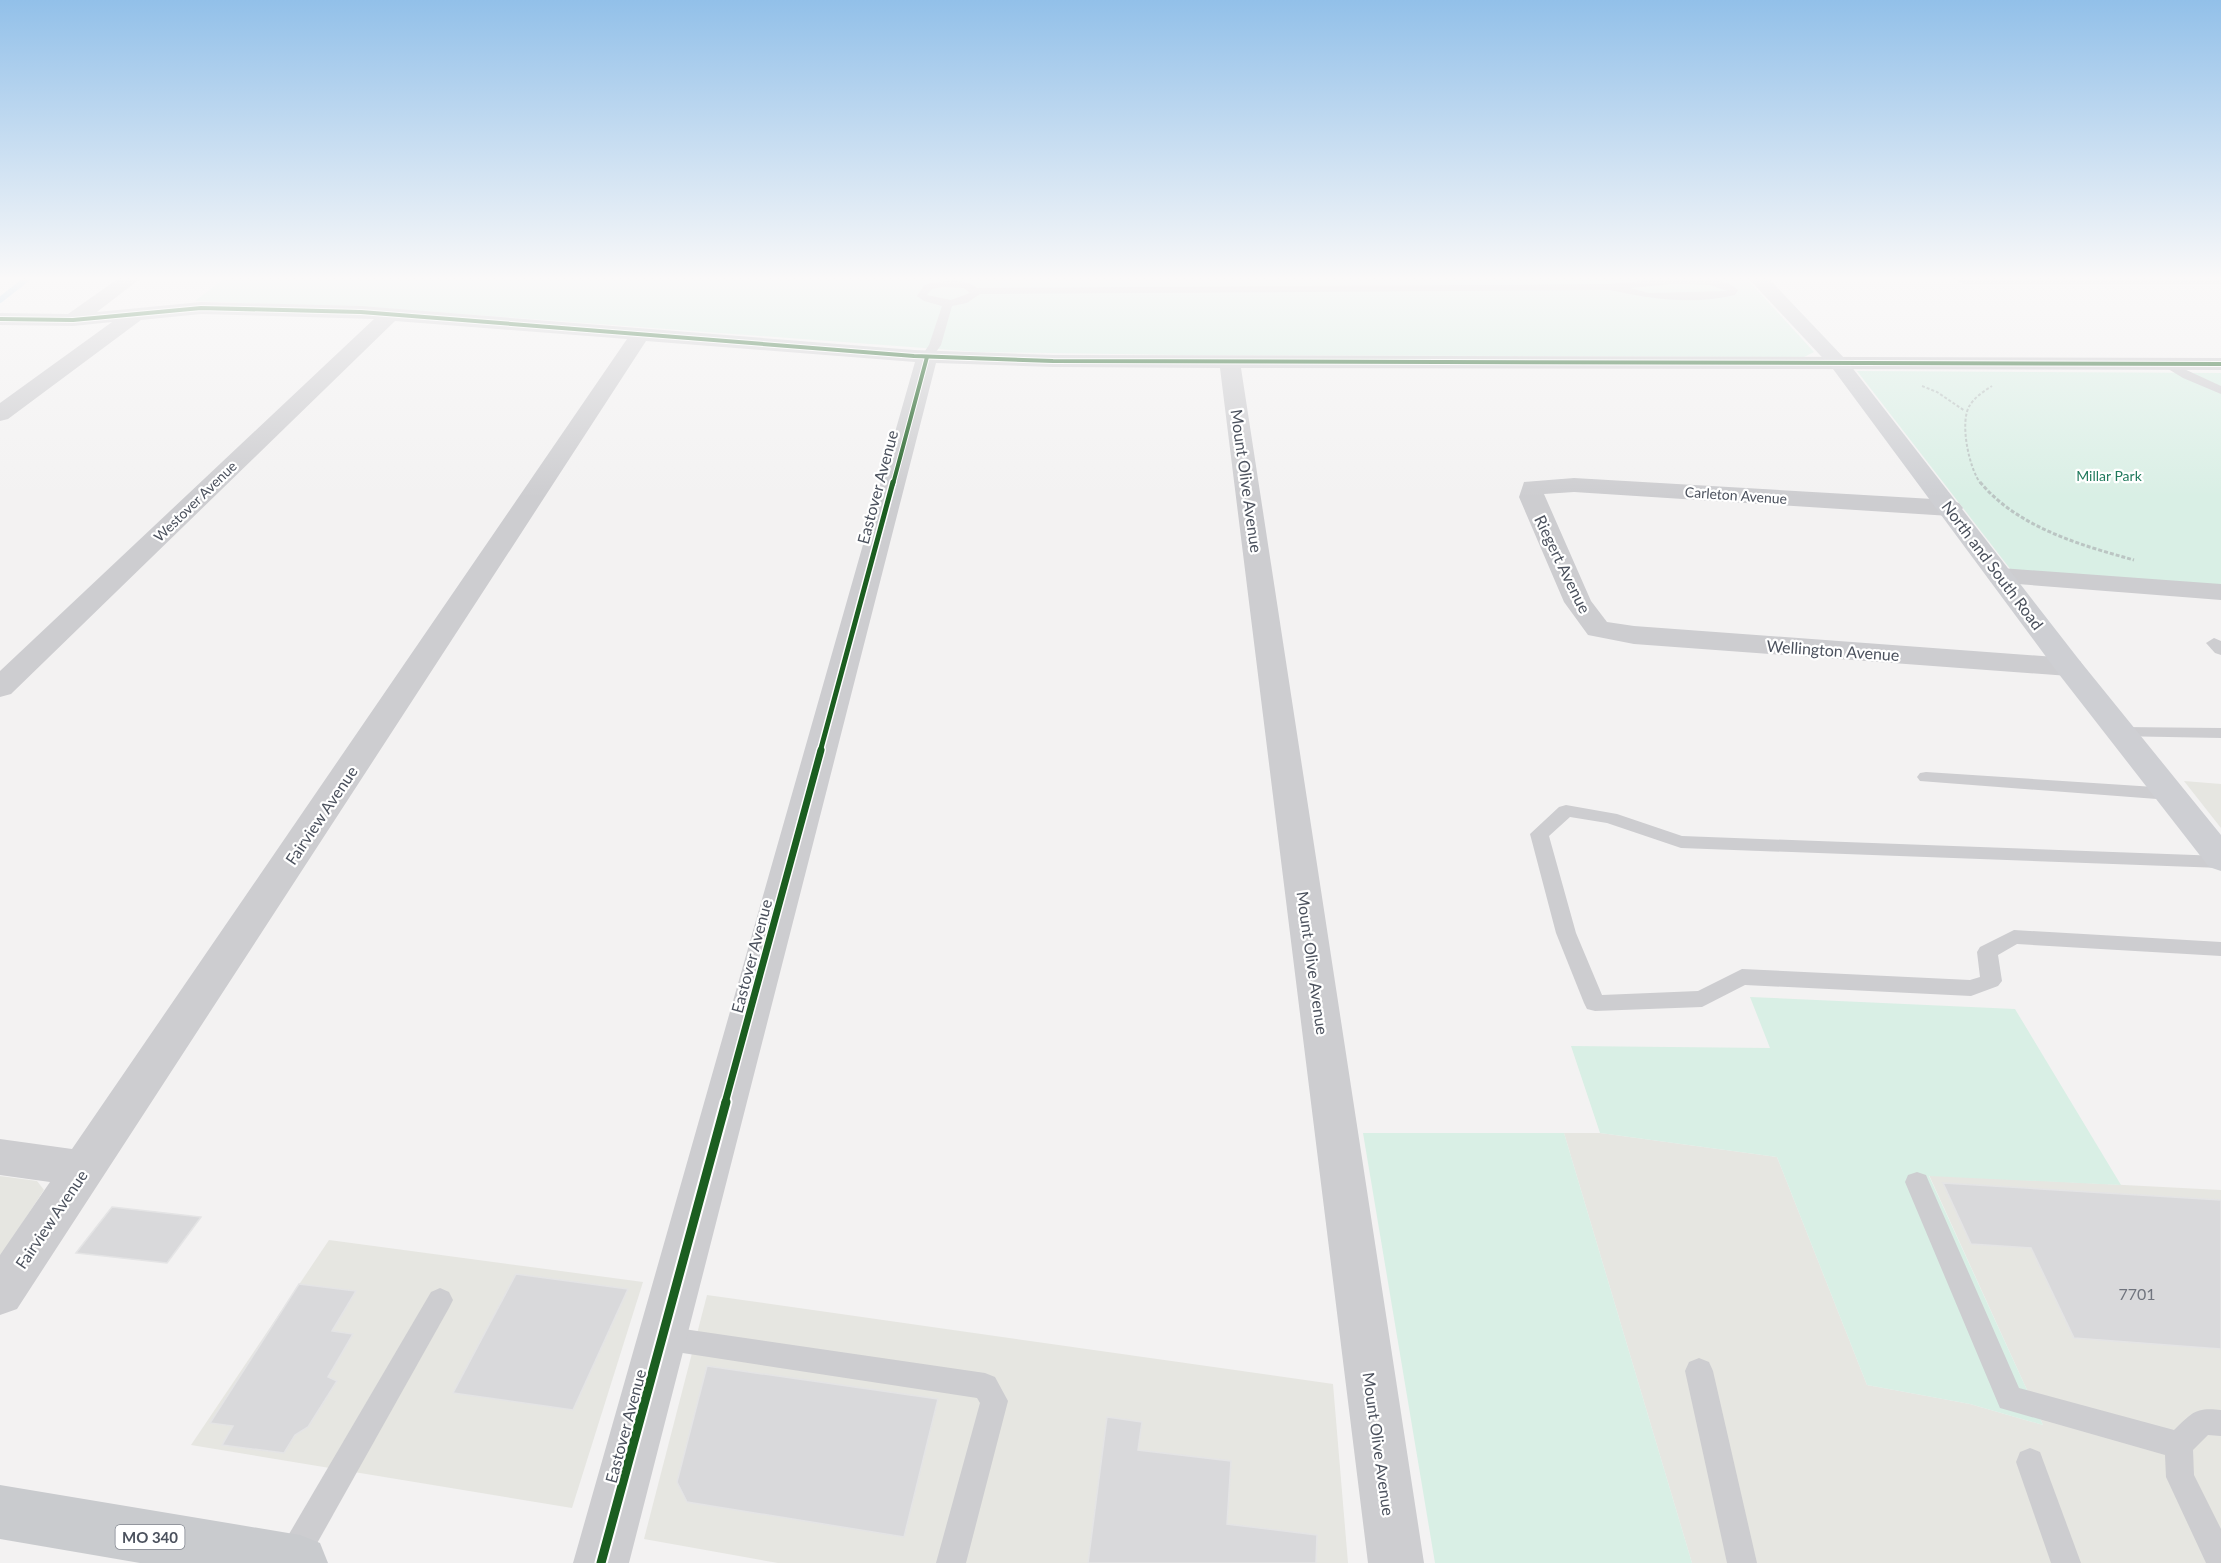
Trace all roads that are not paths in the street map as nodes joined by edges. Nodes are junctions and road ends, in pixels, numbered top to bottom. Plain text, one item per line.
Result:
1 (86, 351) edge
2 (352, 351) edge
3 (629, 351) edge
4 (848, 351) edge
5 (932, 351) edge
6 (1827, 351) edge
7 (927, 357) junction
8 (1230, 363) junction
9 (2169, 364) junction
10 (2221, 364) edge
11 (1840, 365) junction
12 (2221, 390) edge
13 (0, 414) edge
14 (1531, 497) joint
15 (1950, 508) junction
16 (2001, 576) junction
17 (2221, 592) edge
18 (1598, 628) joint
19 (2069, 667) junction
20 (0, 688) edge
21 (2121, 732) junction
22 (2221, 733) edge
23 (1926, 777) dead end
24 (2170, 794) junction
25 (2221, 861) edge
26 (2221, 949) edge
27 (0, 1157) edge
28 (84, 1169) junction
29 (1917, 1182) dead end
30 (0, 1294) edge
31 (440, 1300) dead end
32 (663, 1338) junction
33 (1698, 1371) dead end
34 (2221, 1423) edge
35 (2179, 1444) junction
36 (2030, 1462) dead end
37 (0, 1512) edge
38 (2221, 1560) edge
39 (295, 1562) edge
40 (601, 1563) edge
41 (951, 1563) edge
42 (1396, 1563) edge
43 (1742, 1563) edge
44 (2066, 1563) edge

1 - 13 street
2 - 20 street, Westover Avenue
3 - 28 street, Fairview Avenue
4 - 7 street
5 - 7 lane
6 - 11 street, North and South Road
7 - 8 street
7 - 32 street, Eastover Avenue
8 - 11 street
8 - 42 street, Mount Olive Avenue
9 - 10 street
9 - 11 street
9 - 12 lane
11 - 15 street, North and South Road
14 - 15 street, Carleton Avenue
14 - 18 street, Riegert Avenue
15 - 16 street, North and South Road
16 - 17 street
16 - 19 street, North and South Road
18 - 19 street, Wellington Avenue
19 - 21 street, North and South Road
21 - 22 lane
21 - 24 street, North and South Road
23 - 24 lane
24 - 25 street, North and South Road
25 - 26 lane
27 - 28 street
28 - 30 street, Fairview Avenue
29 - 35 lane
31 - 39 lane
32 - 40 street, Eastover Avenue
32 - 41 lane
33 - 43 lane
34 - 35 lane
35 - 38 lane
36 - 44 lane
37 - 39 main road, MO 340

